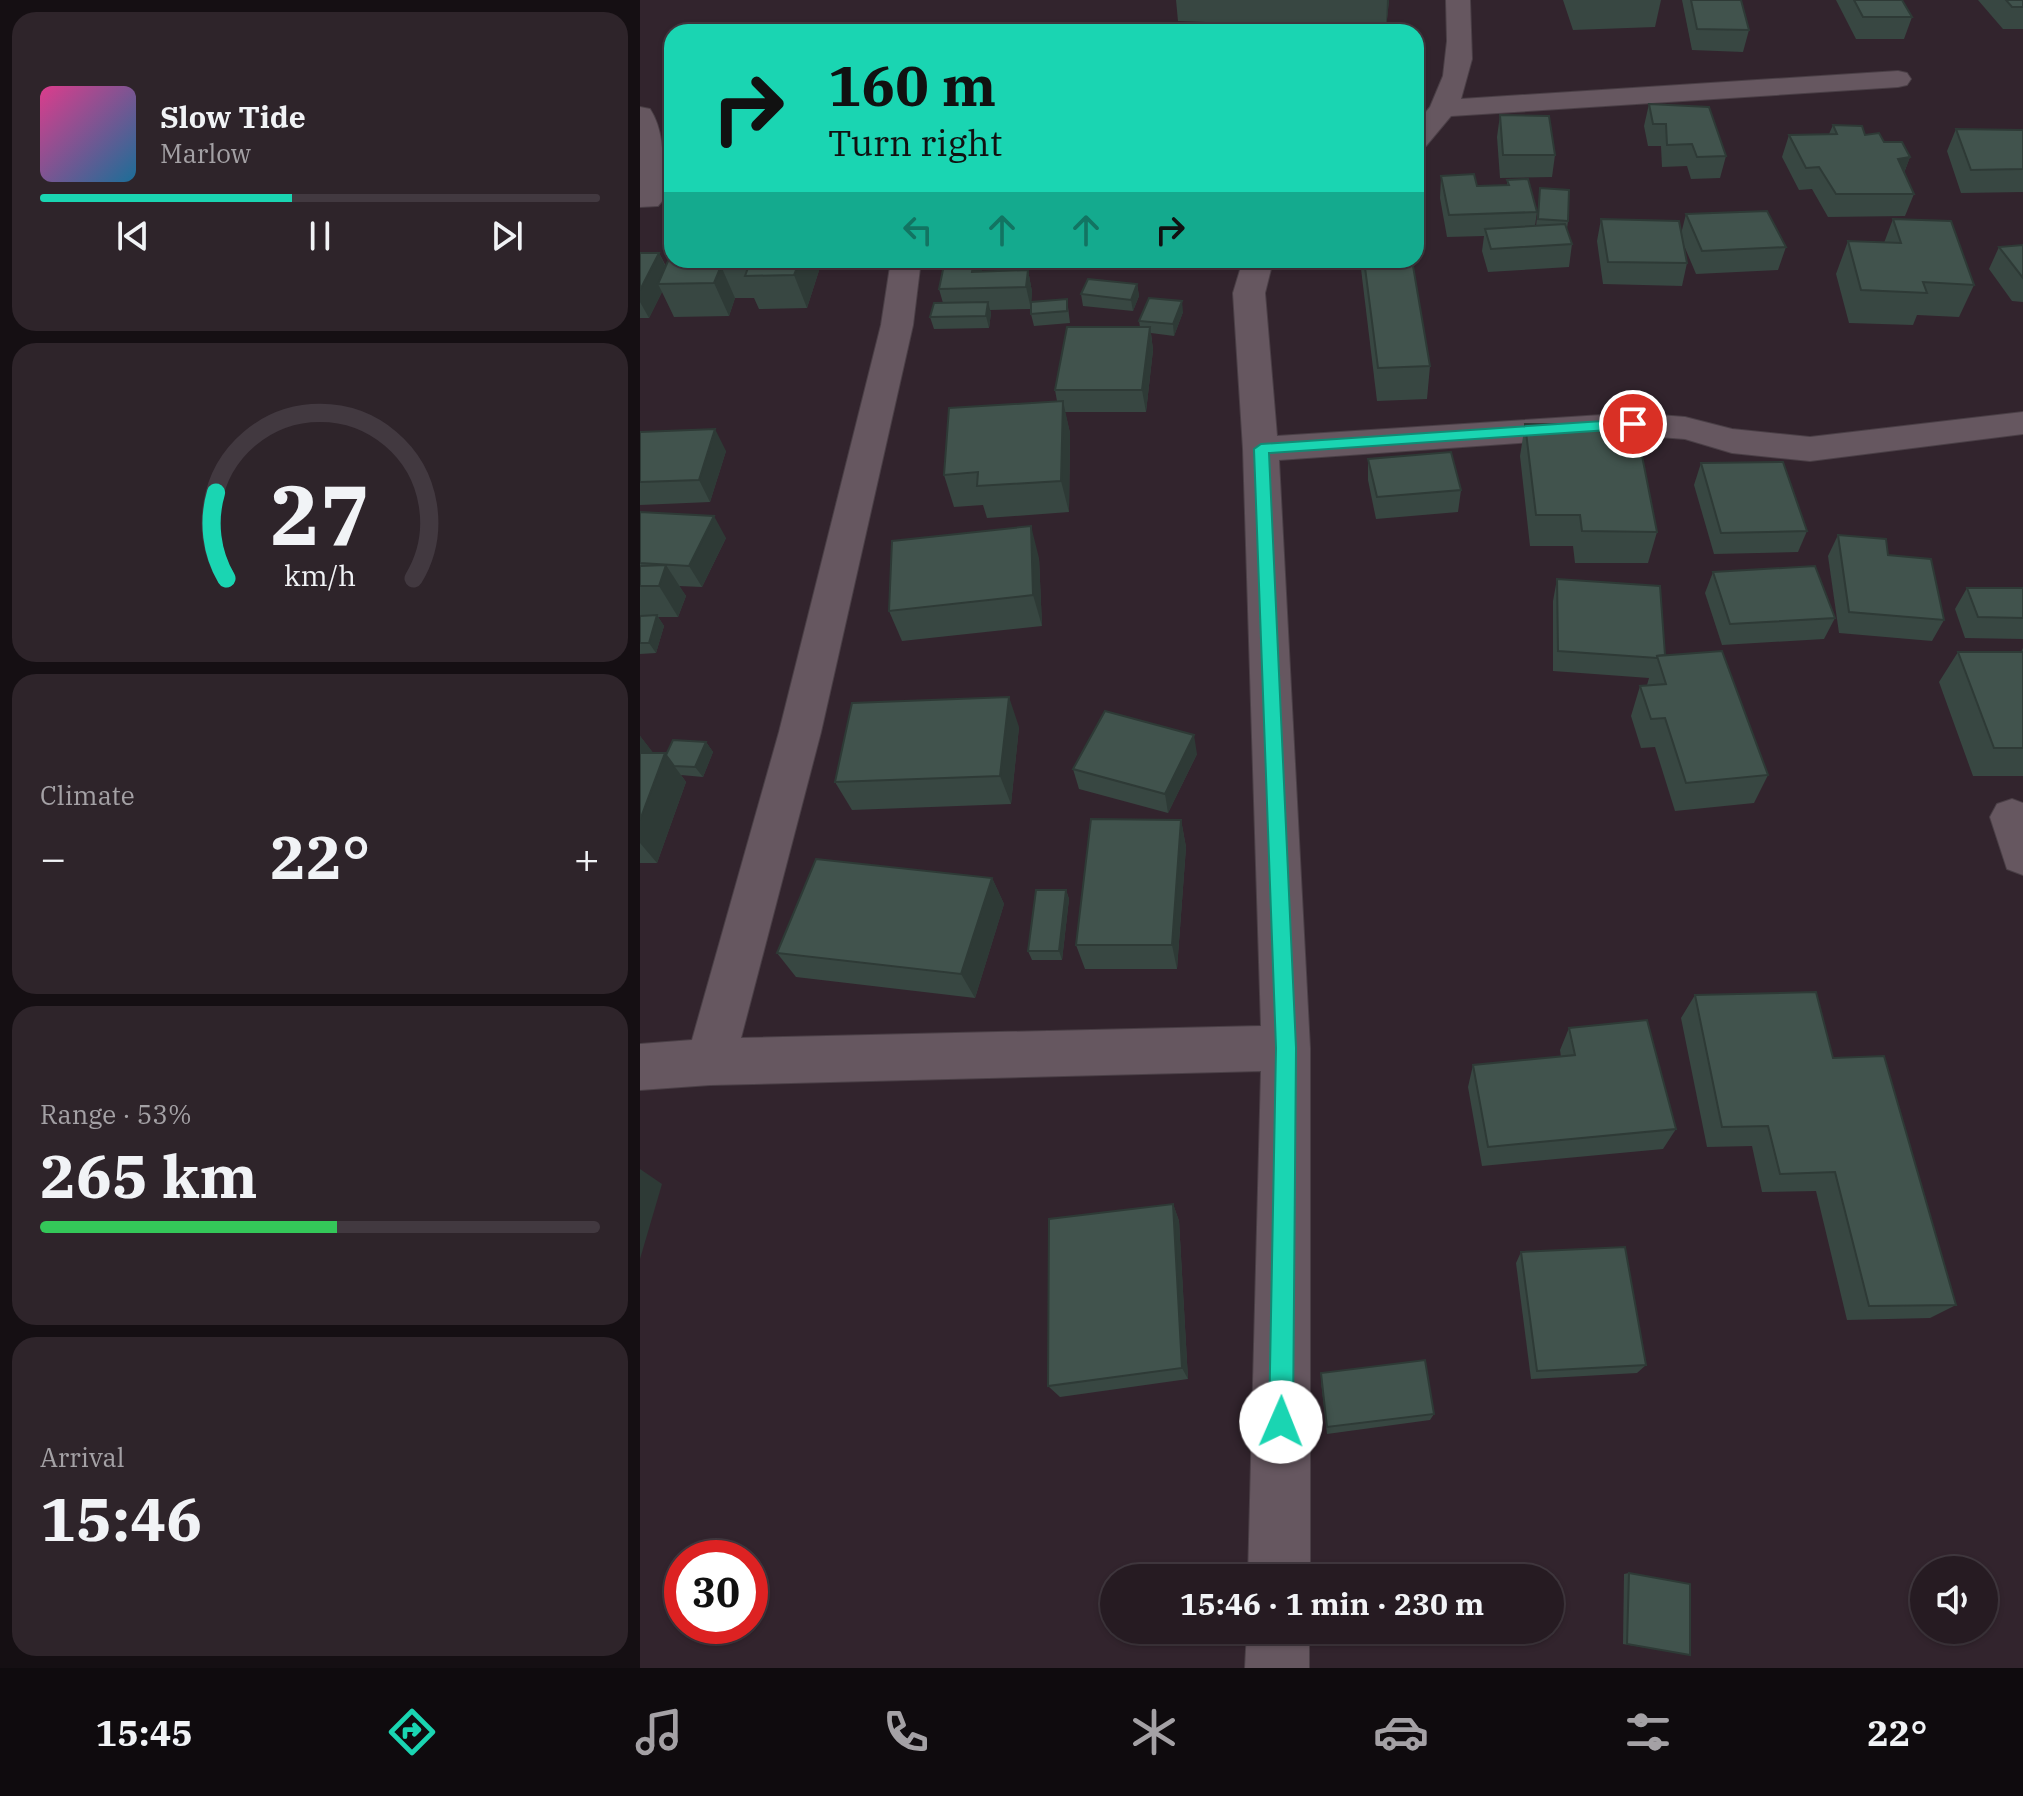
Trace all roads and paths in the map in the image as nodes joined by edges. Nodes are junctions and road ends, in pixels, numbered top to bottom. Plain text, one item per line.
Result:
1 (1458, 0) edge
2 (1898, 79) dead end
3 (1444, 108) junction
4 (640, 115) edge
5 (1424, 133) edge
6 (653, 200) edge
7 (905, 268) edge
8 (1250, 268) edge
9 (2023, 423) edge
10 (1261, 449) junction
11 (1286, 1048) junction
12 (710, 1062) junction
13 (640, 1067) edge
14 (1279, 1564) edge
15 (1278, 1644) edge
16 (1277, 1668) edge

1 - 3 street
2 - 3 street
3 - 5 street
4 - 6 street
7 - 12 street
8 - 10 street
9 - 10 street
10 - 11 street
11 - 12 street
11 - 14 street
12 - 13 street
15 - 16 street

